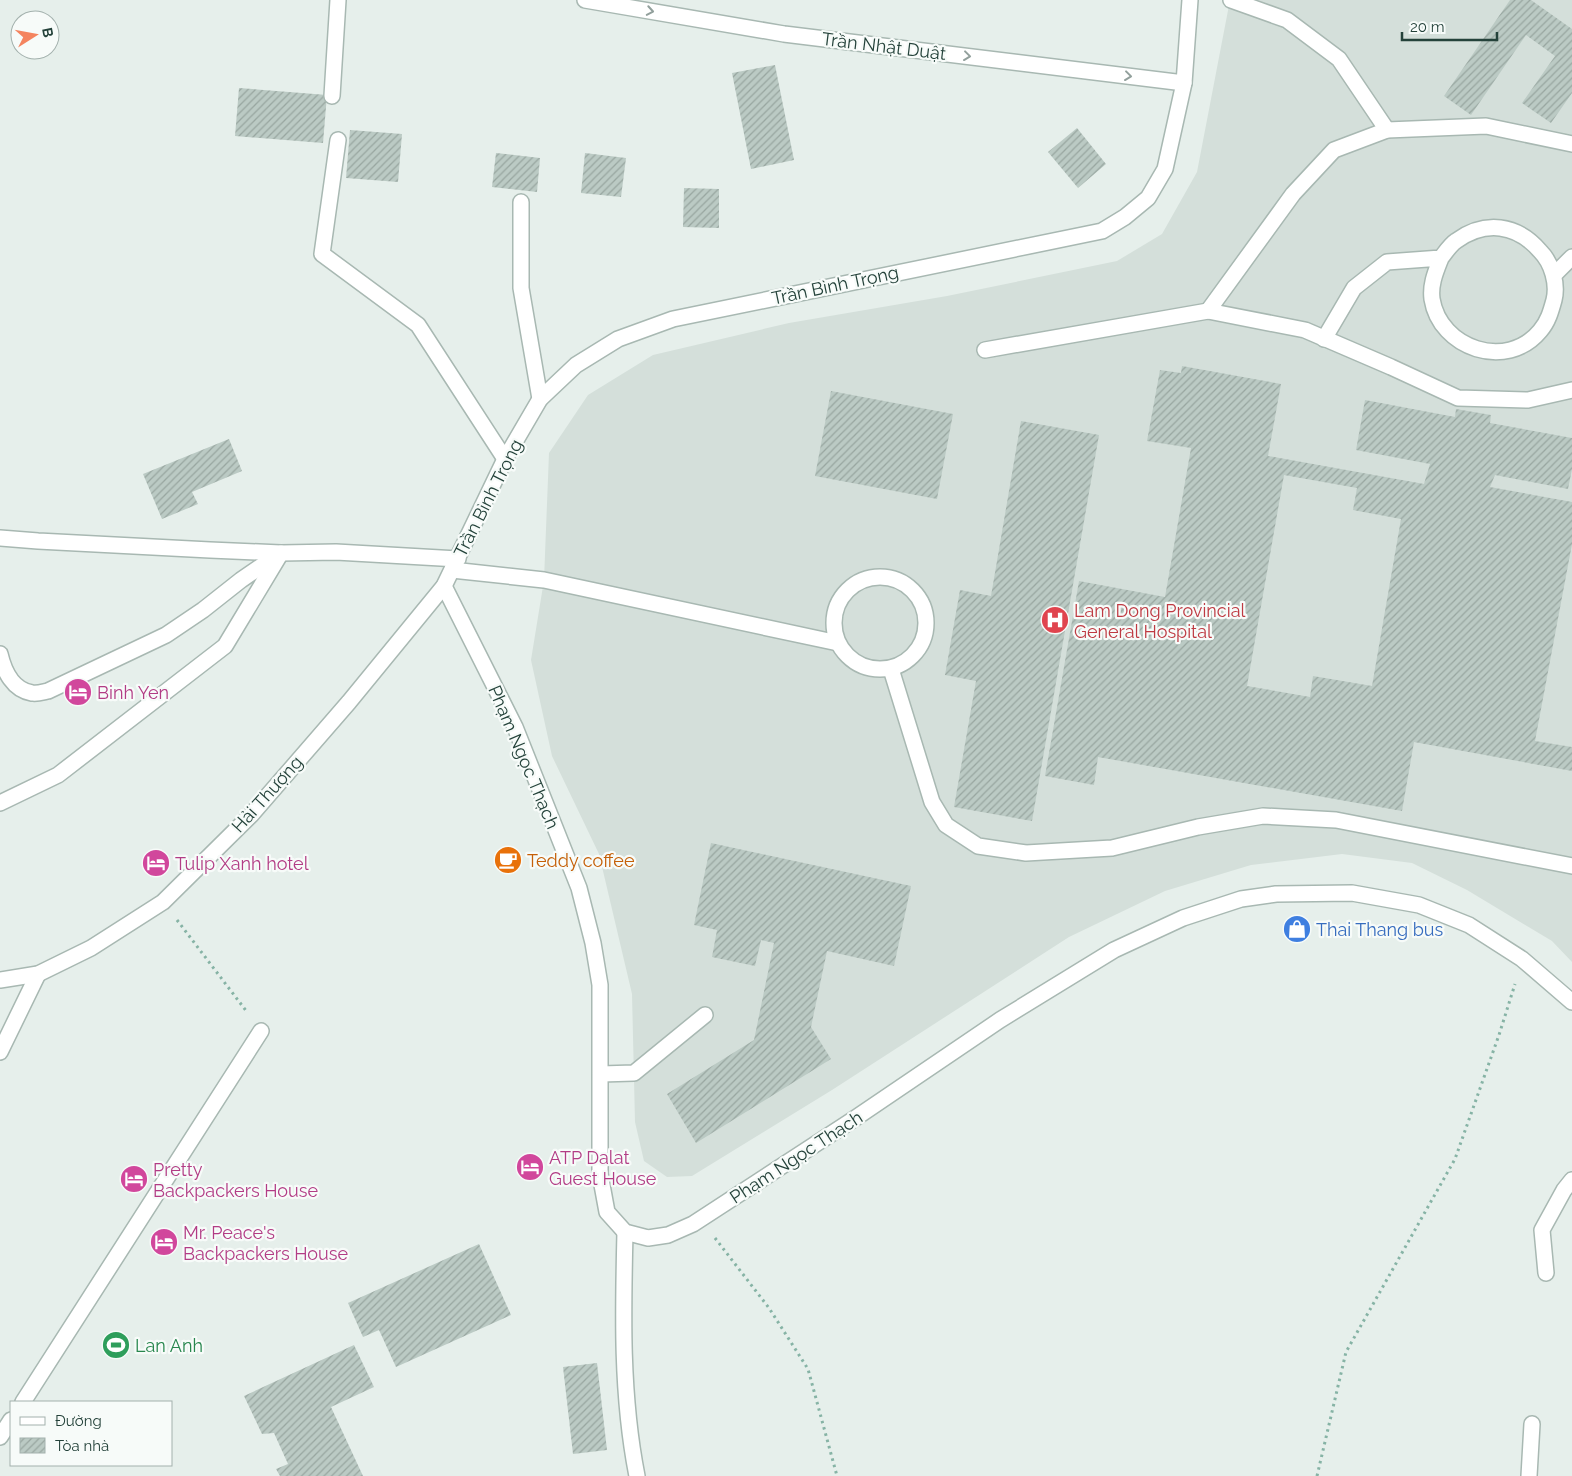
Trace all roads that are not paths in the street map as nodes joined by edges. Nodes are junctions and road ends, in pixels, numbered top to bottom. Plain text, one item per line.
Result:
1 (338, 0) edge
2 (585, 0) edge
3 (1190, 0) edge
4 (1231, 0) edge
5 (1184, 83) junction
6 (332, 96) dead end
7 (1387, 130) junction
8 (338, 140) dead end
9 (1572, 144) edge
10 (521, 202) dead end
11 (1572, 257) edge
12 (1441, 258) junction
13 (1554, 275) junction
14 (1208, 311) junction
15 (1324, 339) junction
16 (985, 350) dead end
17 (1572, 390) edge
18 (540, 399) junction
19 (505, 459) junction
20 (0, 538) edge
21 (281, 553) junction
22 (455, 564) junction
23 (444, 586) junction
24 (838, 643) junction
25 (0, 654) edge
26 (891, 669) junction
27 (0, 803) edge
28 (1572, 866) edge
29 (38, 974) junction
30 (0, 980) edge
31 (1572, 1002) edge
32 (705, 1015) dead end
33 (261, 1031) road end
34 (0, 1052) edge
35 (601, 1074) junction
36 (1572, 1180) edge
37 (625, 1232) junction
38 (1546, 1274) dead end
39 (24, 1401) edge
40 (10, 1422) edge
41 (1532, 1424) dead end
42 (0, 1437) edge
43 (637, 1476) edge
44 (1529, 1476) edge

1 - 6 street
2 -> 5 street, Trần Nhật Duật
3 - 5 street, Trần Bình Trọng
4 - 7 street
5 - 18 street, Trần Bình Trọng
7 - 9 street
7 - 14 street
8 - 19 street
10 - 18 street
11 - 13 street
12 - 13 street
12 - 13 street
12 - 15 street
14 - 15 street
14 - 16 street
15 - 17 street
18 - 19 street, Trần Bình Trọng
19 - 22 street, Trần Bình Trọng
20 - 21 street
21 - 22 street
21 - 25 street
21 - 27 street
22 - 23 street, Trần Bình Trọng
22 - 24 street
23 - 29 street, Hải Thượng
23 - 35 street, Phạm Ngọc Thạch
24 - 26 street
24 - 26 street
26 - 28 street
29 - 30 street, Hải Thượng
29 - 34 street
31 - 37 street, Phạm Ngọc Thạch
32 - 35 street
33 - 39 street
35 - 37 street, Phạm Ngọc Thạch
36 - 38 street
37 - 43 street
40 - 42 street
41 - 44 street

